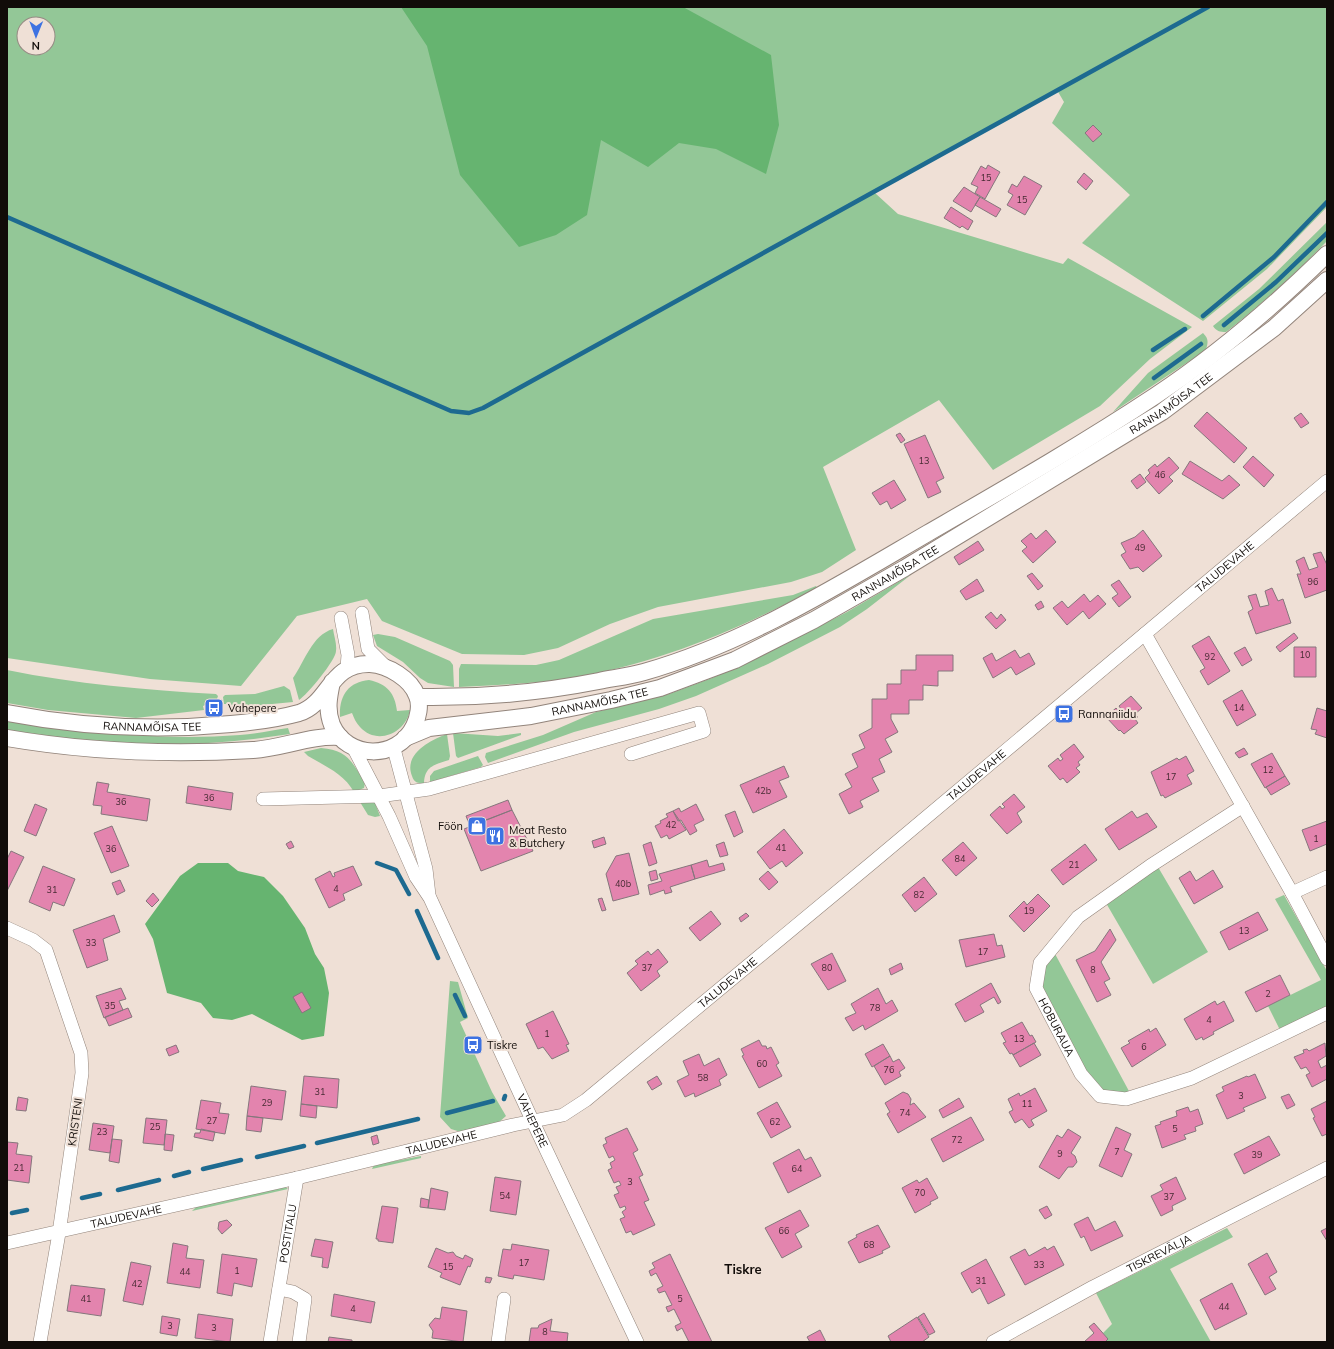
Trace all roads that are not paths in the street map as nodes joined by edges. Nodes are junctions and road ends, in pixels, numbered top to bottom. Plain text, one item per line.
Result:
1 (1327, 254) edge
2 (1327, 280) edge
3 (1327, 481) edge
4 (362, 613) dead end
5 (341, 618) dead end
6 (1145, 634) junction
7 (385, 666) junction
8 (347, 668) junction
9 (332, 682) junction
10 (418, 697) junction
11 (7, 713) edge
12 (7, 738) edge
13 (346, 742) junction
14 (400, 743) junction
15 (631, 754) dead end
16 (406, 792) junction
17 (379, 796) junction
18 (263, 799) dead end
19 (1243, 806) junction
20 (1327, 877) edge
21 (1292, 893) junction
22 (430, 898) junction
23 (7, 928) edge
24 (1327, 959) edge
25 (1327, 1013) edge
26 (533, 1122) junction
27 (1327, 1168) edge
28 (297, 1178) junction
29 (59, 1233) junction
30 (7, 1243) edge
31 (279, 1289) junction
32 (504, 1299) dead end
33 (40, 1342) edge
34 (270, 1342) edge
35 (299, 1342) edge
36 (498, 1342) edge
37 (638, 1342) edge
38 (993, 1342) edge

1 - 10 street, RANNAMÕISA TEE
2 - 14 street, RANNAMÕISA TEE
3 - 6 street, TALUDEVAHE
4 - 7 street
5 - 8 street
6 - 19 street
6 - 26 street, TALUDEVAHE
7 - 8 street
7 - 10 street
8 - 9 street
9 - 11 street, RANNAMÕISA TEE
9 - 13 street
10 - 14 street
12 - 13 street
13 - 14 street
13 - 17 street, VAHEPERE
14 - 16 street, VAHEPERE
15 - 16 street
16 - 17 street
16 - 22 street, VAHEPERE
17 - 18 street
17 - 22 street, VAHEPERE
19 - 21 street
19 - 25 street, HOBURAUA
20 - 21 street
21 - 24 street
22 - 26 street, VAHEPERE
23 - 29 street, KRISTENI
26 - 28 street, TALUDEVAHE
26 - 37 street, VAHEPERE
27 - 38 street, TISKREVÄLJA
28 - 29 street, TALUDEVAHE
28 - 31 street, POSTITALU
29 - 30 street, TALUDEVAHE
29 - 33 street, KRISTENI
31 - 34 street, POSTITALU
31 - 35 street
32 - 36 street

